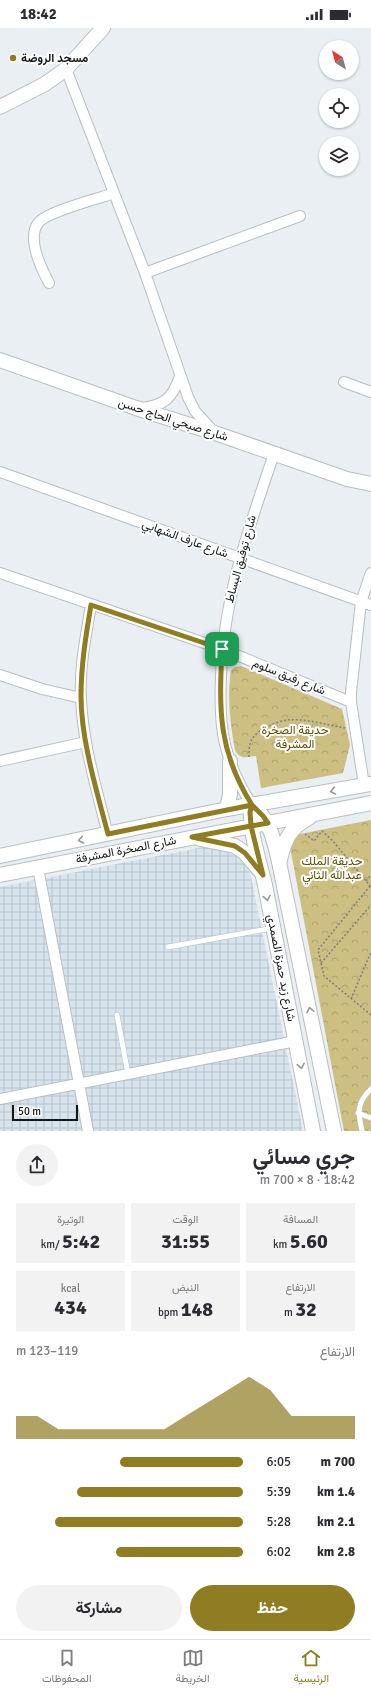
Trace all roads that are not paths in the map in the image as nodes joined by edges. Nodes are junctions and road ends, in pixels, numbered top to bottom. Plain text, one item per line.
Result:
1 (104, 28) edge
2 (66, 69) junction
3 (3, 108) edge
4 (114, 194) junction
5 (300, 216) dead end
6 (145, 273) junction
7 (49, 282) dead end
8 (0, 360) edge
9 (180, 376) junction
10 (344, 382) dead end
11 (371, 392) edge
12 (136, 408) junction
13 (215, 433) junction
14 (274, 454) junction
15 (0, 472) edge
16 (347, 479) junction
17 (371, 484) edge
18 (371, 491) edge
19 (239, 558) junction
20 (0, 573) edge
21 (371, 573) edge
22 (361, 602) junction
23 (91, 605) junction
24 (371, 605) edge
25 (222, 649) junction
26 (0, 675) edge
27 (81, 698) junction
28 (351, 702) junction
29 (86, 742) junction
30 (0, 761) edge
31 (230, 761) junction
32 (367, 785) edge
33 (371, 803) edge
34 (252, 805) junction
35 (227, 809) junction
36 (319, 813) junction
37 (268, 823) junction
38 (251, 826) junction
39 (108, 834) junction
40 (192, 837) junction
41 (0, 856) edge
42 (279, 862) junction
43 (38, 868) junction
44 (0, 875) edge
45 (263, 875) junction
46 (273, 928) junction
47 (168, 947) dead end
48 (117, 1015) dead end
49 (296, 1041) junction
50 (128, 1074) junction
51 (79, 1084) junction
52 (371, 1089) edge
53 (0, 1099) edge
54 (358, 1113) junction
55 (371, 1118) edge
56 (88, 1131) edge
57 (313, 1131) edge
58 (334, 1131) edge
59 (362, 1131) edge

1 - 2 street
2 - 3 street
2 - 4 street
4 - 6 street
4 - 7 street
5 - 6 street
6 - 9 street
8 - 12 street, شارع صبحي الحاج حسن
9 - 12 street
9 - 13 street
10 - 11 street
12 - 13 street, شارع صبحي الحاج حسن
13 - 14 street, شارع صبحي الحاج حسن
14 - 16 street, شارع صبحي الحاج حسن
14 - 19 street, شارع توفيق البساط
15 - 19 street, شارع عارف الشهابي
16 - 17 street, شارع صبحي الحاج حسن
16 - 18 street, شارع صبحي الحاج حسن
19 - 22 street, شارع عارف الشهابي
19 - 25 street, شارع توفيق البساط
20 - 23 street, شارع رفيق سلوم
21 - 22 street
22 - 24 street, شارع عارف الشهابي
22 - 28 street
23 - 25 street, شارع رفيق سلوم
23 - 27 street
25 - 28 street, شارع رفيق سلوم
25 - 31 street, شارع توفيق البساط
26 - 27 street
27 - 29 street
28 - 32 street
29 - 30 street
29 - 39 street
31 - 34 street, شارع توفيق البساط
31 - 35 street
32 -> 34 street, شارع الصخرة المشرفة
33 - 36 street, شارع الصخرة المشرفة
34 - 35 street, شارع الصخرة المشرفة
34 - 37 street
34 - 38 street, شارع زيد حمزة الصمدي
35 - 39 street, شارع الصخرة المشرفة
36 - 37 street, شارع الصخرة المشرفة
36 - 42 street
37 - 38 street, شارع الصخرة المشرفة
37 - 42 street, شارع زيد حمزة الصمدي
38 - 40 street, شارع الصخرة المشرفة
38 - 45 street, شارع زيد حمزة الصمدي
39 -> 41 street, شارع الصخرة المشرفة
40 - 43 street, شارع الصخرة المشرفة
40 - 45 street
58 -> 42 street, شارع زيد حمزة الصمدي
43 - 44 street, شارع الصخرة المشرفة
43 - 51 street
45 -> 46 street, شارع زيد حمزة الصمدي
46 - 47 lane
46 - 49 street, شارع زيد حمزة الصمدي
48 - 50 lane
49 - 50 street
49 -> 57 street, شارع زيد حمزة الصمدي
50 - 51 street
51 - 53 street
51 - 56 street
52 - 54 lane
54 - 55 lane
54 - 59 lane

